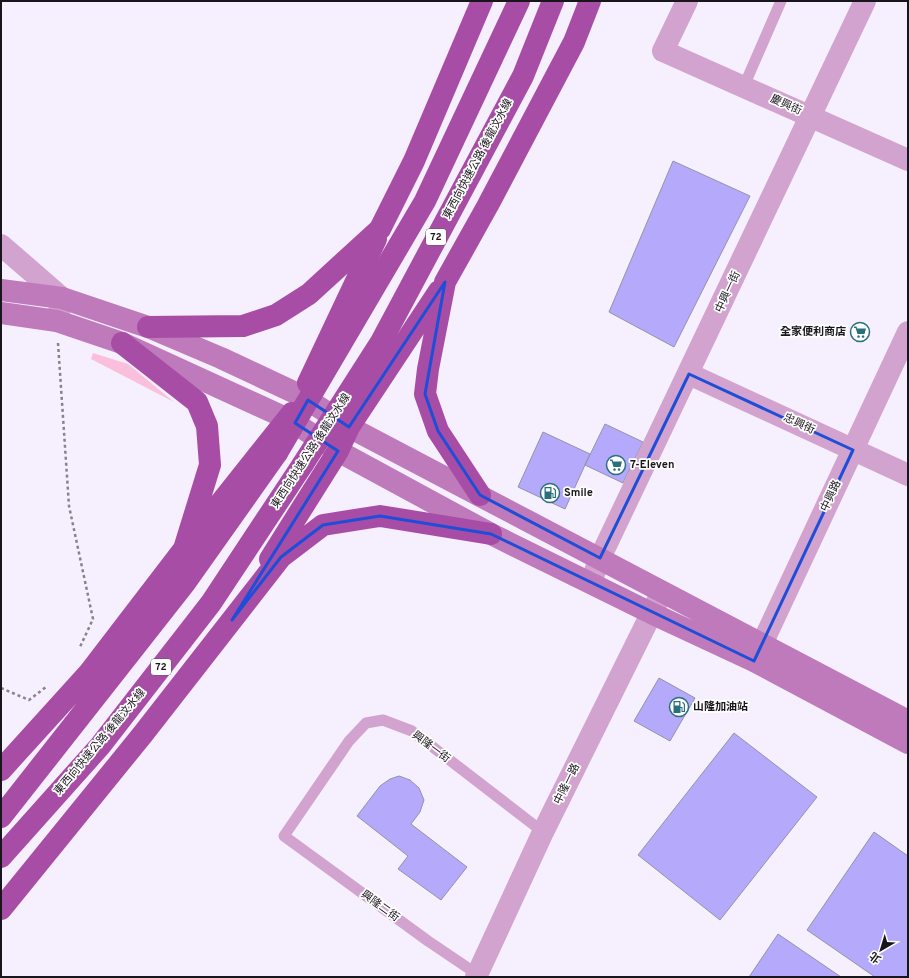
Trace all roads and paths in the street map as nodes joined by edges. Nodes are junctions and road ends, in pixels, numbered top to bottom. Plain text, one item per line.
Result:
1 (482, 1) edge
2 (518, 1) edge
3 (553, 1) edge
4 (590, 1) edge
5 (687, 1) edge
6 (781, 1) edge
7 (865, 1) edge
8 (744, 86) junction
9 (811, 116) junction
10 (908, 160) edge
11 (380, 228) junction
12 (1, 245) edge
13 (445, 282) junction
14 (1, 290) edge
15 (62, 298) junction
16 (1, 313) edge
17 (57, 321) junction
18 (148, 327) junction
19 (908, 332) edge
20 (122, 343) junction
21 (689, 374) junction
22 (302, 396) junction
23 (288, 419) junction
24 (349, 427) junction
25 (853, 450) junction
26 (338, 451) junction
27 (908, 475) edge
28 (480, 495) junction
29 (491, 534) junction
30 (184, 549) junction
31 (600, 558) junction
32 (591, 582) junction
33 (662, 592) junction
34 (651, 613) junction
35 (232, 620) junction
36 (77, 654) dead end
37 (758, 654) junction
38 (47, 686) dead end
39 (1, 688) edge
40 (908, 721) edge
41 (908, 743) edge
42 (1, 770) edge
43 (1, 817) edge
44 (543, 832) junction
45 (284, 836) joint
46 (1, 857) edge
47 (1, 909) edge
48 (476, 976) edge

1 - 11 highway
2 - 43 highway, 72, bridge
3 - 46 highway, 東西向快速公路 後龍汶水線 / 72, bridge
4 - 13 highway
5 - 8 street, 慶興街
6 - 8 lane
7 - 9 street, 中興一街
8 - 9 street, 慶興街
9 - 10 street, 慶興街
9 - 21 street, 中興一街
11 - 18 highway
11 - 22 highway
12 - 15 street
13 - 24 highway
13 - 28 highway
14 - 15 main road
15 - 17 street
15 - 18 main road
16 - 17 main road
17 - 20 main road
17 - 36 path
18 - 22 main road
19 - 25 street, 中興路
20 - 23 main road
20 - 30 highway
21 - 25 street, 忠興街
21 - 31 street, 中興一街
22 - 23 highway
22 - 24 main road
23 - 26 main road
23 - 30 highway
24 - 26 highway
24 - 28 main road
25 - 27 street, 忠興街
25 - 37 street, 中興路
26 - 29 main road
26 - 35 highway
28 - 31 main road
29 - 32 main road
29 - 35 highway
30 - 42 highway
31 - 32 street, 中興一街
31 - 33 main road
32 - 34 main road
33 - 34 street, 中隆一路
33 - 37 main road
34 - 37 main road
34 - 44 street, 中隆一路
35 - 47 highway
37 - 40 main road
37 - 41 main road
38 - 39 path
44 - 45 lane, 興隆一街
44 - 48 street, 中隆一路
45 - 48 lane, 興隆二街

